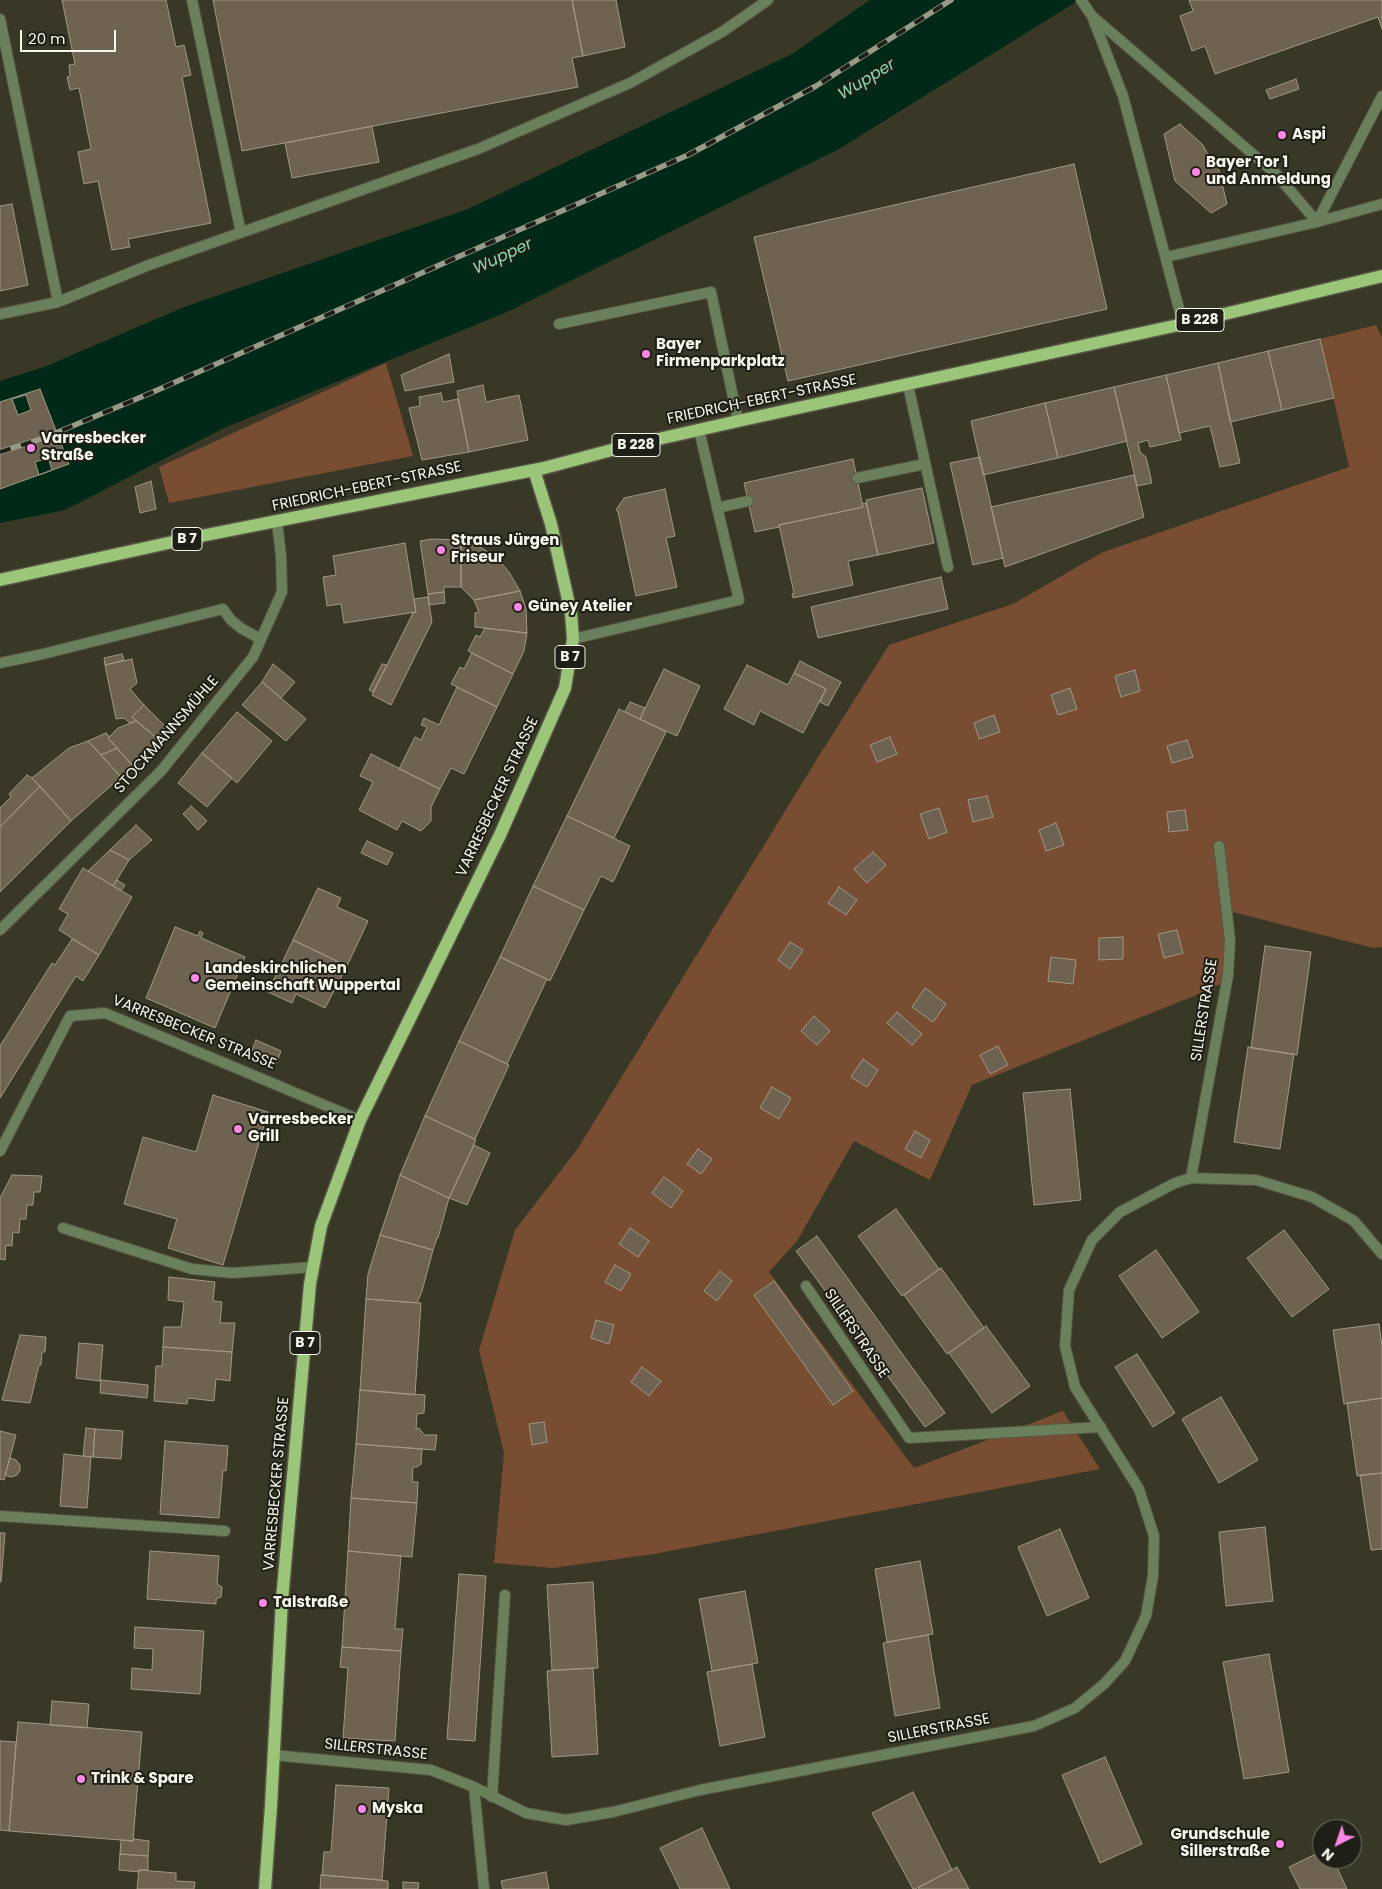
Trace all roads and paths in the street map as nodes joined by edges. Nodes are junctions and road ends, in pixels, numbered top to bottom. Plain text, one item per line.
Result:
1 (192, 0) edge
2 (768, 0) edge
3 (1081, 0) edge
4 (1092, 16) junction
5 (0, 19) edge
6 (1382, 96) edge
7 (1382, 204) edge
8 (1317, 222) junction
9 (241, 233) junction
10 (1166, 257) junction
11 (1382, 276) edge
12 (58, 302) junction
13 (0, 314) edge
14 (559, 324) dead end
15 (1183, 324) junction
16 (908, 385) junction
17 (738, 421) junction
18 (699, 430) junction
19 (925, 464) junction
20 (534, 470) junction
21 (857, 478) dead end
22 (748, 501) dead end
23 (717, 508) junction
24 (277, 522) junction
25 (948, 567) dead end
26 (0, 580) edge
27 (261, 639) junction
28 (573, 639) junction
29 (0, 664) edge
30 (1219, 846) dead end
31 (0, 930) edge
32 (360, 1120) junction
33 (0, 1151) edge
34 (1191, 1178) junction
35 (63, 1228) dead end
36 (1382, 1254) edge
37 (313, 1267) junction
38 (806, 1286) dead end
39 (1100, 1427) junction
40 (0, 1516) edge
41 (225, 1531) dead end
42 (505, 1595) dead end
43 (273, 1755) junction
44 (474, 1787) junction
45 (492, 1797) junction
46 (265, 1889) edge
47 (484, 1889) edge

1 - 9 street
2 - 9 street
3 - 4 street
4 - 8 street
4 - 10 street
5 - 12 street
6 - 8 street
7 - 8 street
8 - 10 street
9 - 12 street
10 - 15 street
11 - 15 main road, FRIEDRICH-EBERT-STRASSE / B 228
12 - 13 street
14 - 17 street
15 - 16 main road, FRIEDRICH-EBERT-STRASSE / B 228
16 - 17 main road, FRIEDRICH-EBERT-STRASSE / B 228
16 - 19 street
17 - 18 main road, FRIEDRICH-EBERT-STRASSE / B 228
18 - 20 main road, FRIEDRICH-EBERT-STRASSE / B 228
18 - 23 street
19 - 21 street
19 - 25 street
20 - 24 main road, FRIEDRICH-EBERT-STRASSE / B 7
20 - 28 main road, VARRESBECKER STRASSE / B 7
22 - 23 street
23 - 28 street
24 - 26 main road, FRIEDRICH-EBERT-STRASSE / B 7
24 - 27 street, STOCKMANNSMÜHLE
27 - 29 street
27 - 31 street, STOCKMANNSMÜHLE
28 - 32 main road, VARRESBECKER STRASSE / B 7
30 - 34 street, SILLERSTRASSE
32 - 33 street, VARRESBECKER STRASSE
32 - 37 main road, VARRESBECKER STRASSE / B 7
34 - 36 street, SILLERSTRASSE
34 - 39 street, SILLERSTRASSE
35 - 37 street
37 - 43 main road, VARRESBECKER STRASSE / B 7
38 - 39 street, SILLERSTRASSE
39 - 45 street, SILLERSTRASSE
40 - 41 street
42 - 45 street
43 - 44 street, SILLERSTRASSE
43 - 46 main road, VARRESBECKER STRASSE / B 7
44 - 45 street, SILLERSTRASSE
44 - 47 street

